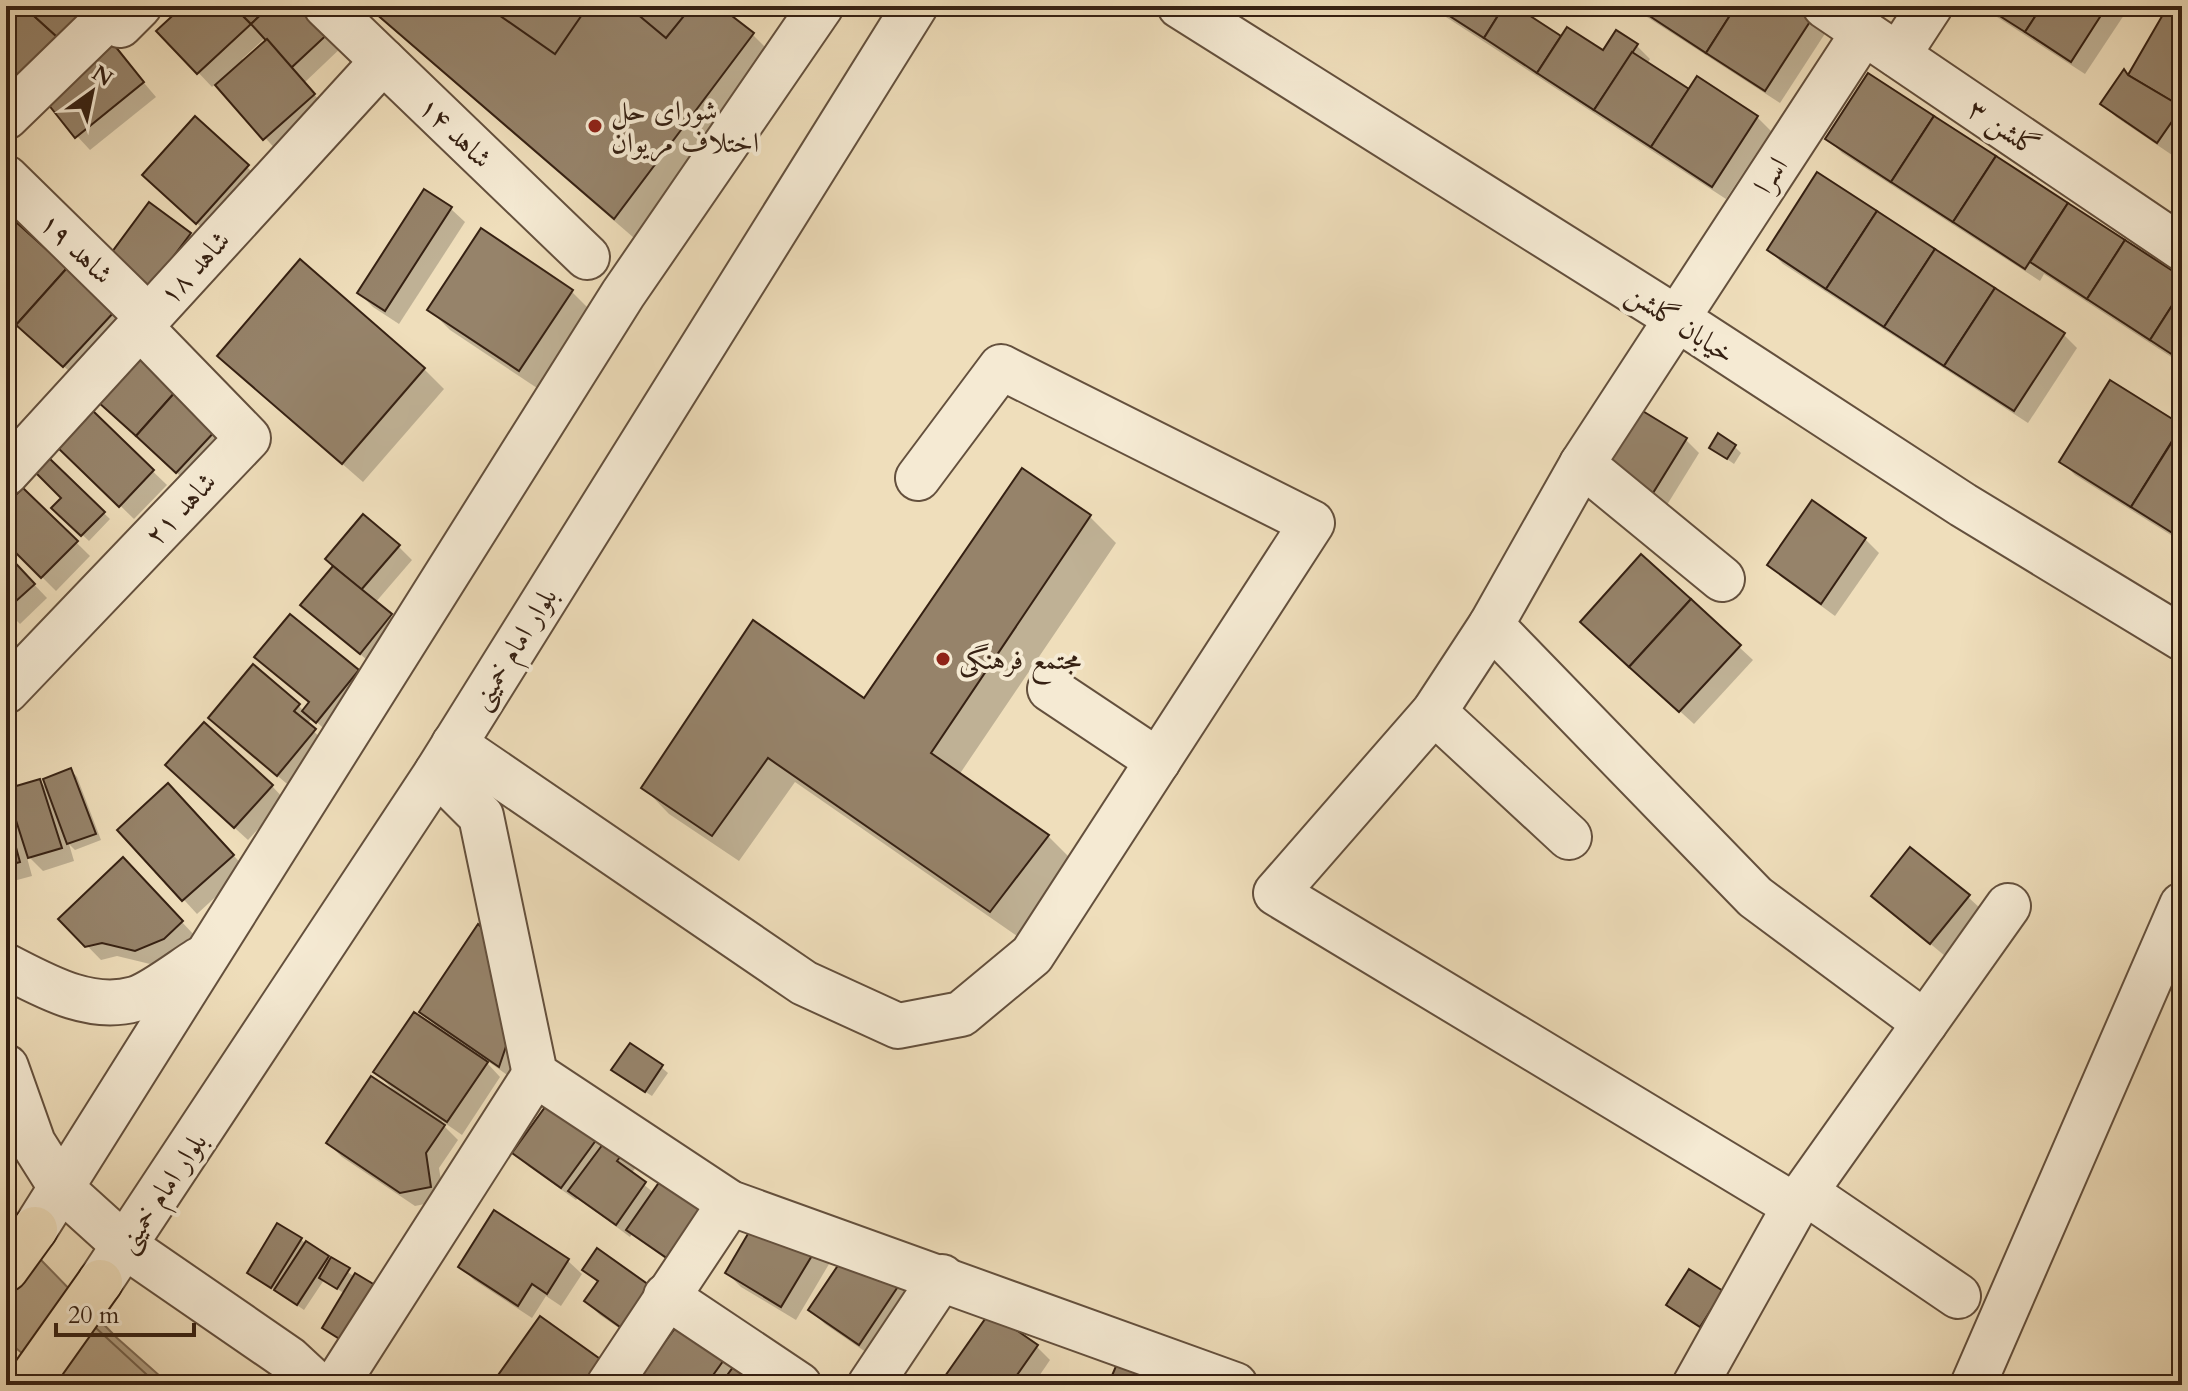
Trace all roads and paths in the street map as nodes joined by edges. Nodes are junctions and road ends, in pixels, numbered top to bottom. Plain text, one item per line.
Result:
1 (139, 6) edge
2 (326, 6) edge
3 (821, 6) edge
4 (915, 6) edge
5 (1825, 6) edge
6 (1930, 6) edge
7 (1206, 13) edge
8 (1881, 44) junction
9 (383, 61) junction
10 (6, 117) edge
11 (6, 178) edge
12 (2182, 248) edge
13 (587, 257) dead end
14 (1676, 318) junction
15 (144, 322) junction
16 (1582, 464) junction
17 (6, 473) edge
18 (918, 478) dead end
19 (1722, 579) dead end
20 (1491, 625) junction
21 (2182, 638) edge
22 (1050, 689) dead end
23 (6, 691) edge
24 (1434, 712) junction
25 (445, 758) junction
26 (1158, 761) junction
27 (1569, 837) dead end
28 (2182, 905) edge
29 (2008, 906) dead end
30 (208, 955) junction
31 (6, 966) edge
32 (1925, 1023) junction
33 (6, 1067) edge
34 (535, 1074) junction
35 (62, 1189) junction
36 (1800, 1199) junction
37 (730, 1203) junction
38 (35, 1229) joint
39 (125, 1246) junction
40 (6, 1269) edge
41 (942, 1277) junction
42 (100, 1282) joint
43 (666, 1296) junction
44 (1958, 1296) dead end
45 (1975, 1381) edge
46 (27, 1385) edge
47 (317, 1385) edge
48 (336, 1385) edge
49 (609, 1385) edge
50 (799, 1385) edge
51 (870, 1385) edge
52 (1235, 1385) edge
53 (1695, 1385) edge

1 - 10 street
2 - 9 street, شاهد ۱۴
3 - 30 street
4 - 25 street, بلوار امام خمینی
5 - 8 street, گلشن ۳
6 - 8 street, اسرا
7 - 14 street, خیابان گلشن
8 - 12 street, گلشن ۳
8 - 14 street, اسرا
9 - 13 street, شاهد ۱۴
9 - 15 street, شاهد ۱۸
11 - 15 street, شاهد ۱۹
14 - 16 street, اسرا
14 - 21 street, خیابان گلشن
15 - 17 street, شاهد ۱۸
15 - 23 street, شاهد ۲۱
16 - 19 street
16 - 20 street, اسرا
18 - 26 street
20 - 24 street, اسرا
20 - 32 street
22 - 26 street
24 - 27 street
24 - 36 street, اسرا
25 - 26 street
25 - 34 street
25 - 39 street, بلوار امام خمینی
28 - 45 street
29 - 32 street
30 - 31 street
30 - 35 street
32 - 36 street
33 - 35 street
34 - 37 street
34 - 48 street
35 - 38 street
35 - 39 street
36 - 44 street
36 - 53 street
37 - 41 street
37 - 43 street
38 - 40 main road
39 - 42 street, بلوار امام خمینی
39 - 47 street
41 - 51 street
41 - 52 street
42 - 46 main road
43 - 49 street
43 - 50 street

